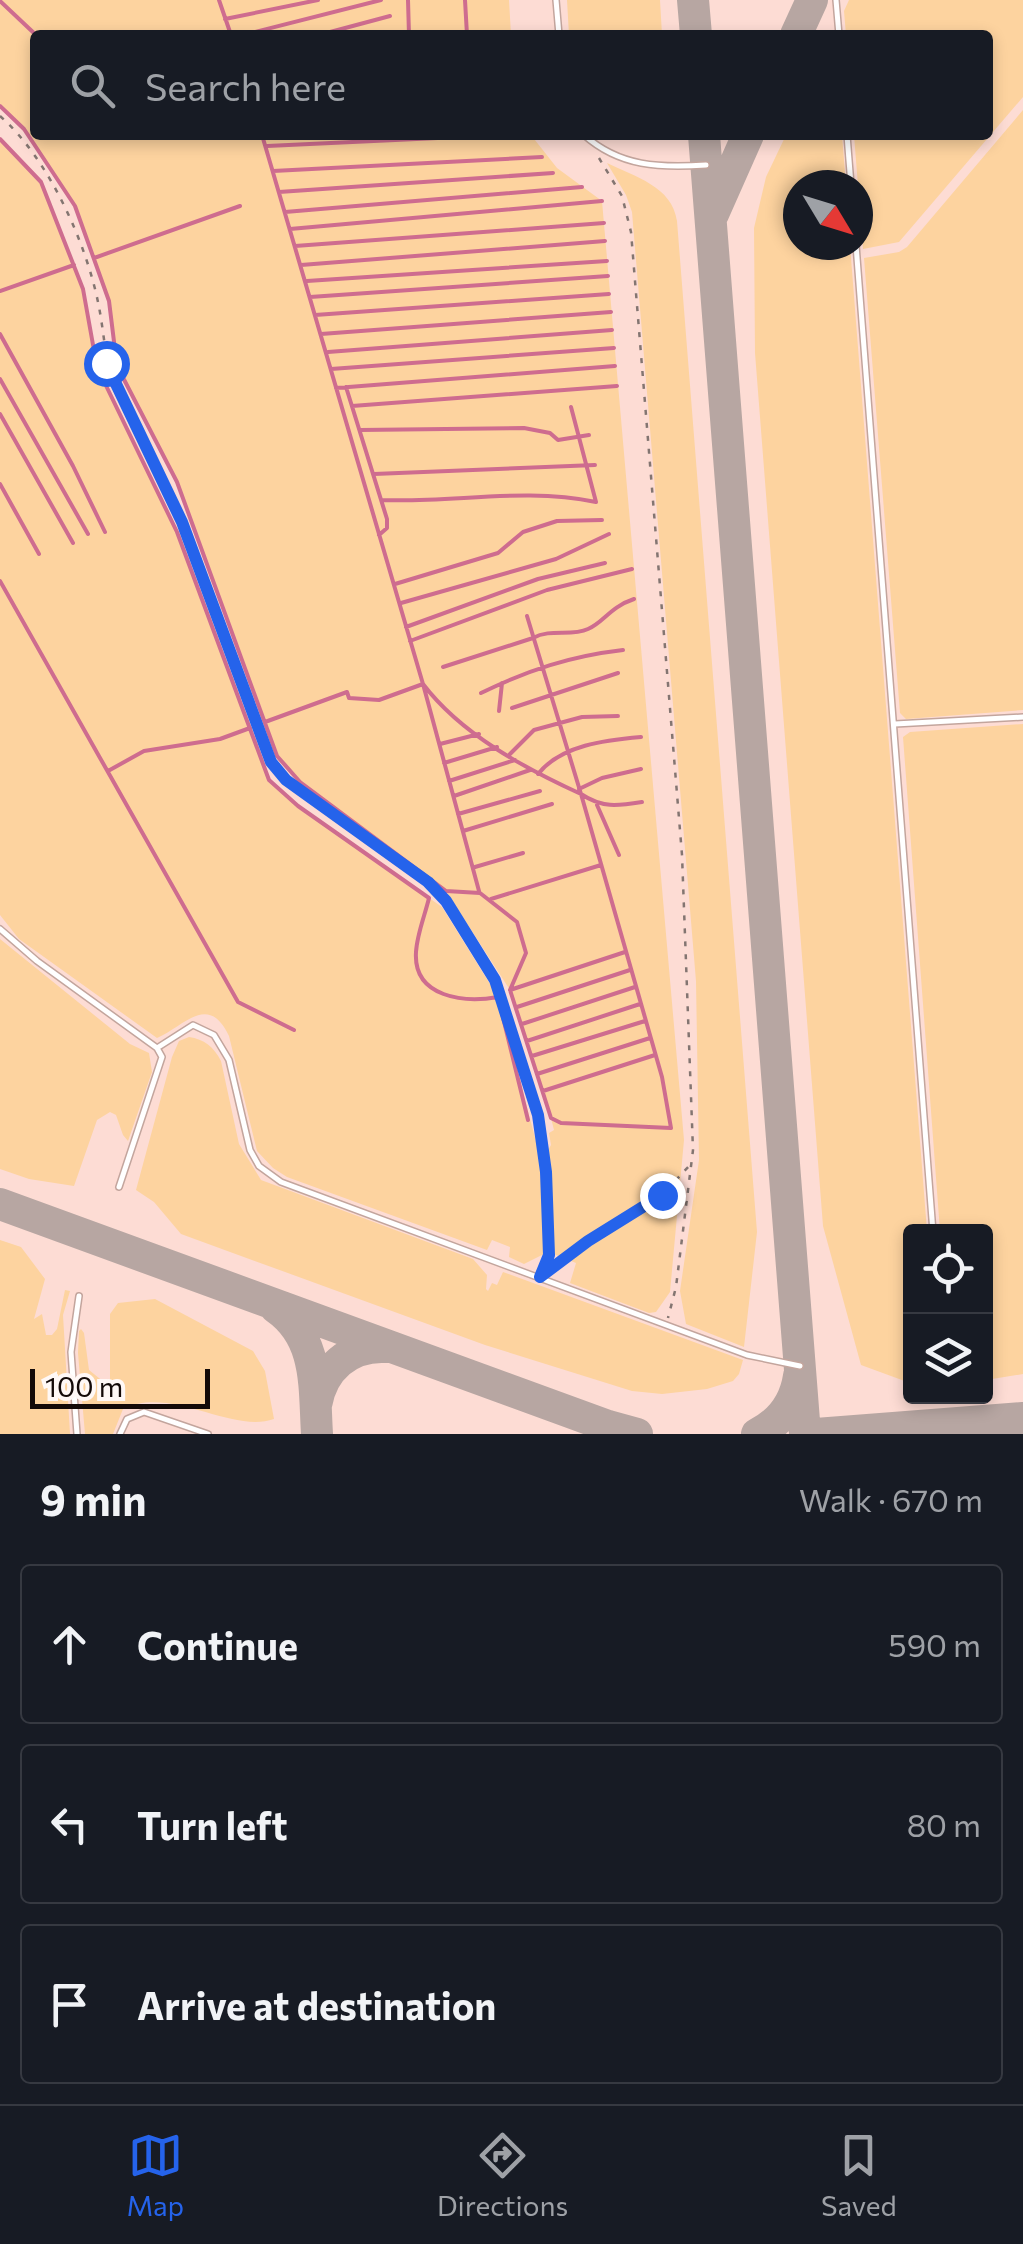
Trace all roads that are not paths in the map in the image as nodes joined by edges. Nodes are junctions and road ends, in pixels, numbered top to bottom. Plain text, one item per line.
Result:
1 (556, 0) edge
2 (836, 0) edge
3 (559, 30) edge
4 (839, 30) edge
5 (590, 140) edge
6 (847, 140) edge
7 (706, 165) dead end
8 (850, 170) edge
9 (857, 260) edge
10 (1023, 718) edge
11 (894, 724) junction
12 (0, 928) edge
13 (157, 1048) junction
14 (119, 1187) dead end
15 (931, 1224) edge
16 (79, 1296) dead end
17 (800, 1366) dead end
18 (77, 1434) edge
19 (120, 1434) edge
20 (208, 1434) edge

1 - 3 lane
2 - 4 lane
5 - 7 lane
6 - 8 lane
9 - 11 lane
10 - 11 lane
11 - 15 lane
12 - 13 lane
13 - 14 lane
13 - 17 lane
16 - 18 lane
19 - 20 lane

